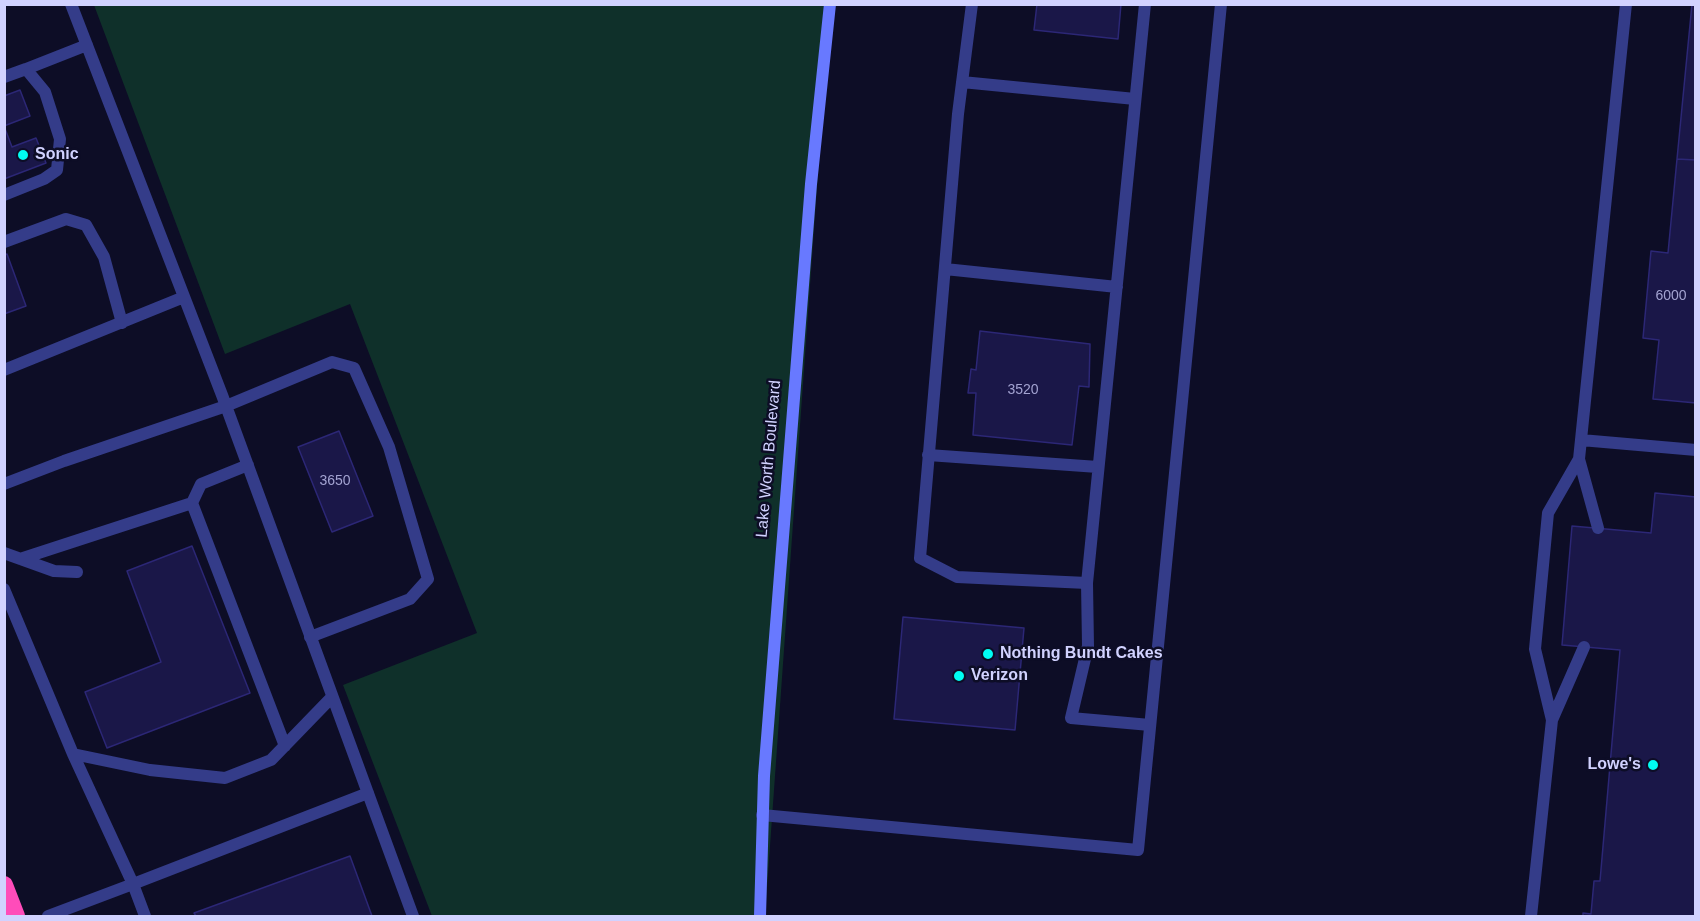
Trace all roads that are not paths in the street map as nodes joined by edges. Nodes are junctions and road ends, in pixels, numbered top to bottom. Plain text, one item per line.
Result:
1 (71, 4) edge
2 (830, 4) edge
3 (972, 4) edge
4 (1145, 4) edge
5 (1221, 4) edge
6 (1626, 4) edge
7 (87, 45) junction
8 (26, 69) junction
9 (4, 77) edge
10 (962, 82) junction
11 (1135, 99) junction
12 (4, 195) edge
13 (4, 242) edge
14 (945, 269) junction
15 (1118, 287) junction
16 (184, 297) junction
17 (122, 323) junction
18 (4, 370) edge
19 (226, 406) junction
20 (1581, 440) junction
21 (1695, 450) edge
22 (928, 455) junction
23 (1579, 459) junction
24 (248, 465) junction
25 (1098, 467) junction
26 (4, 484) edge
27 (192, 502) junction
28 (1598, 528) dead end
29 (4, 553) edge
30 (20, 559) junction
31 (77, 572) dead end
32 (1087, 583) junction
33 (4, 589) edge
34 (310, 637) junction
35 (1584, 647) dead end
36 (332, 697) junction
37 (1552, 720) junction
38 (1150, 725) junction
39 (285, 746) junction
40 (73, 754) junction
41 (368, 793) junction
42 (762, 815) junction
43 (133, 884) junction
44 (4, 885) edge
45 (16, 916) edge
46 (48, 916) edge
47 (145, 916) edge
48 (413, 916) edge
49 (760, 916) edge
50 (1531, 916) edge

1 - 7 lane
2 - 42 main road, Lake Worth Boulevard
3 - 10 lane
4 - 11 lane
5 - 38 lane
6 - 20 lane
7 - 8 lane
7 - 16 lane
8 - 9 lane
8 - 12 lane
10 - 11 lane
10 - 14 lane
11 - 15 lane
13 - 17 lane
14 - 15 lane
14 - 22 lane
15 - 25 lane
16 - 17 lane
16 - 19 lane
17 - 18 lane
19 - 24 lane
19 - 26 lane
19 - 34 lane
20 - 21 lane
20 - 23 lane
22 - 25 lane
22 - 32 lane
23 - 28 lane
23 - 37 lane
24 - 27 lane
24 - 34 lane
25 - 32 lane
27 - 30 lane
27 - 39 lane
29 - 30 lane
30 - 31 lane
32 - 38 lane
33 - 40 lane
34 - 36 lane
35 - 37 lane
36 - 39 lane
36 - 41 lane
37 - 50 lane
38 - 42 lane
39 - 40 lane
40 - 43 lane
41 - 43 lane
41 - 48 lane
42 - 49 main road, Lake Worth Boulevard
43 - 46 lane
43 - 47 lane
44 - 45 highway

